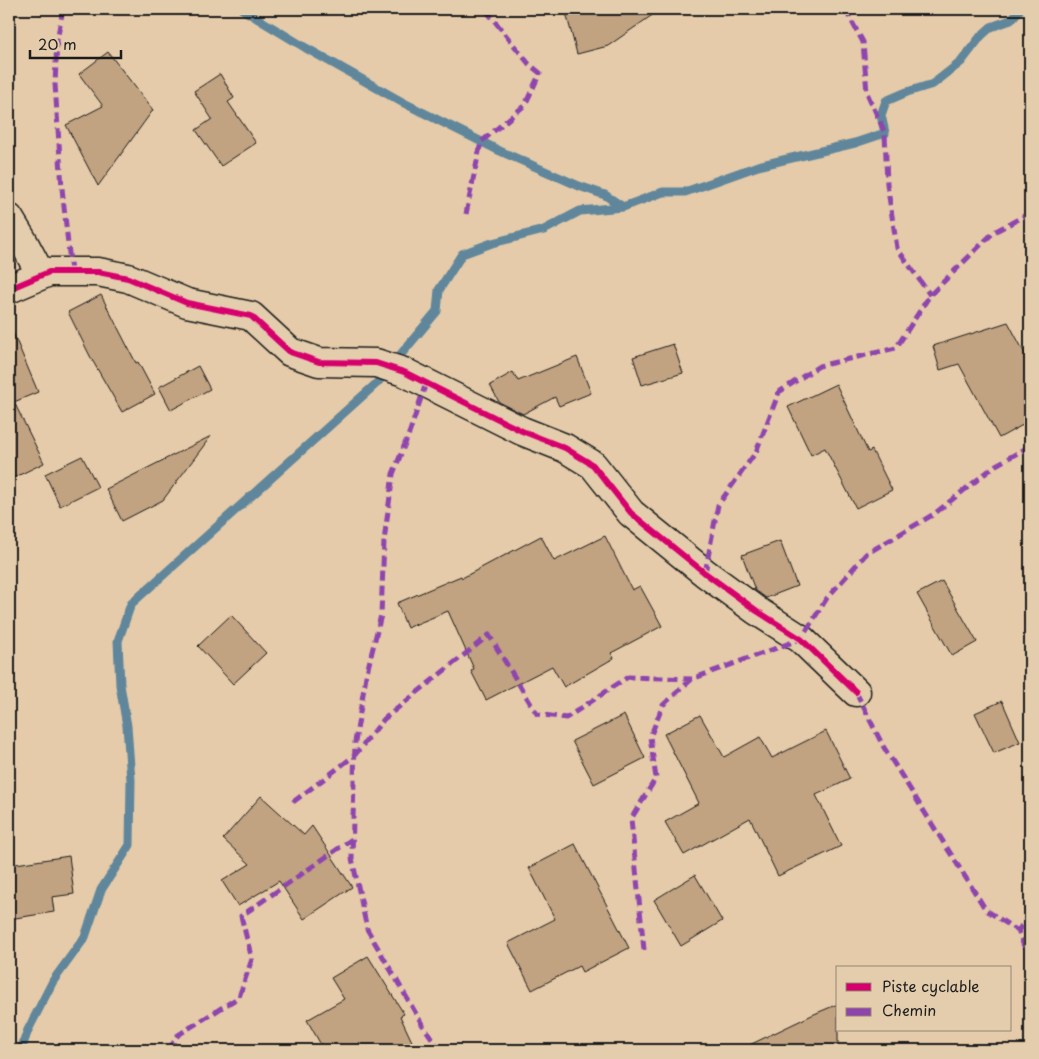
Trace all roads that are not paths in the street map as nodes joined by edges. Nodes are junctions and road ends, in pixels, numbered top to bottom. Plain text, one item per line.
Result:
1 (9, 218) edge
2 (41, 275) junction
3 (9, 289) edge
4 (856, 692) dead end

1 - 2 street
2 - 3 street
2 - 4 street

